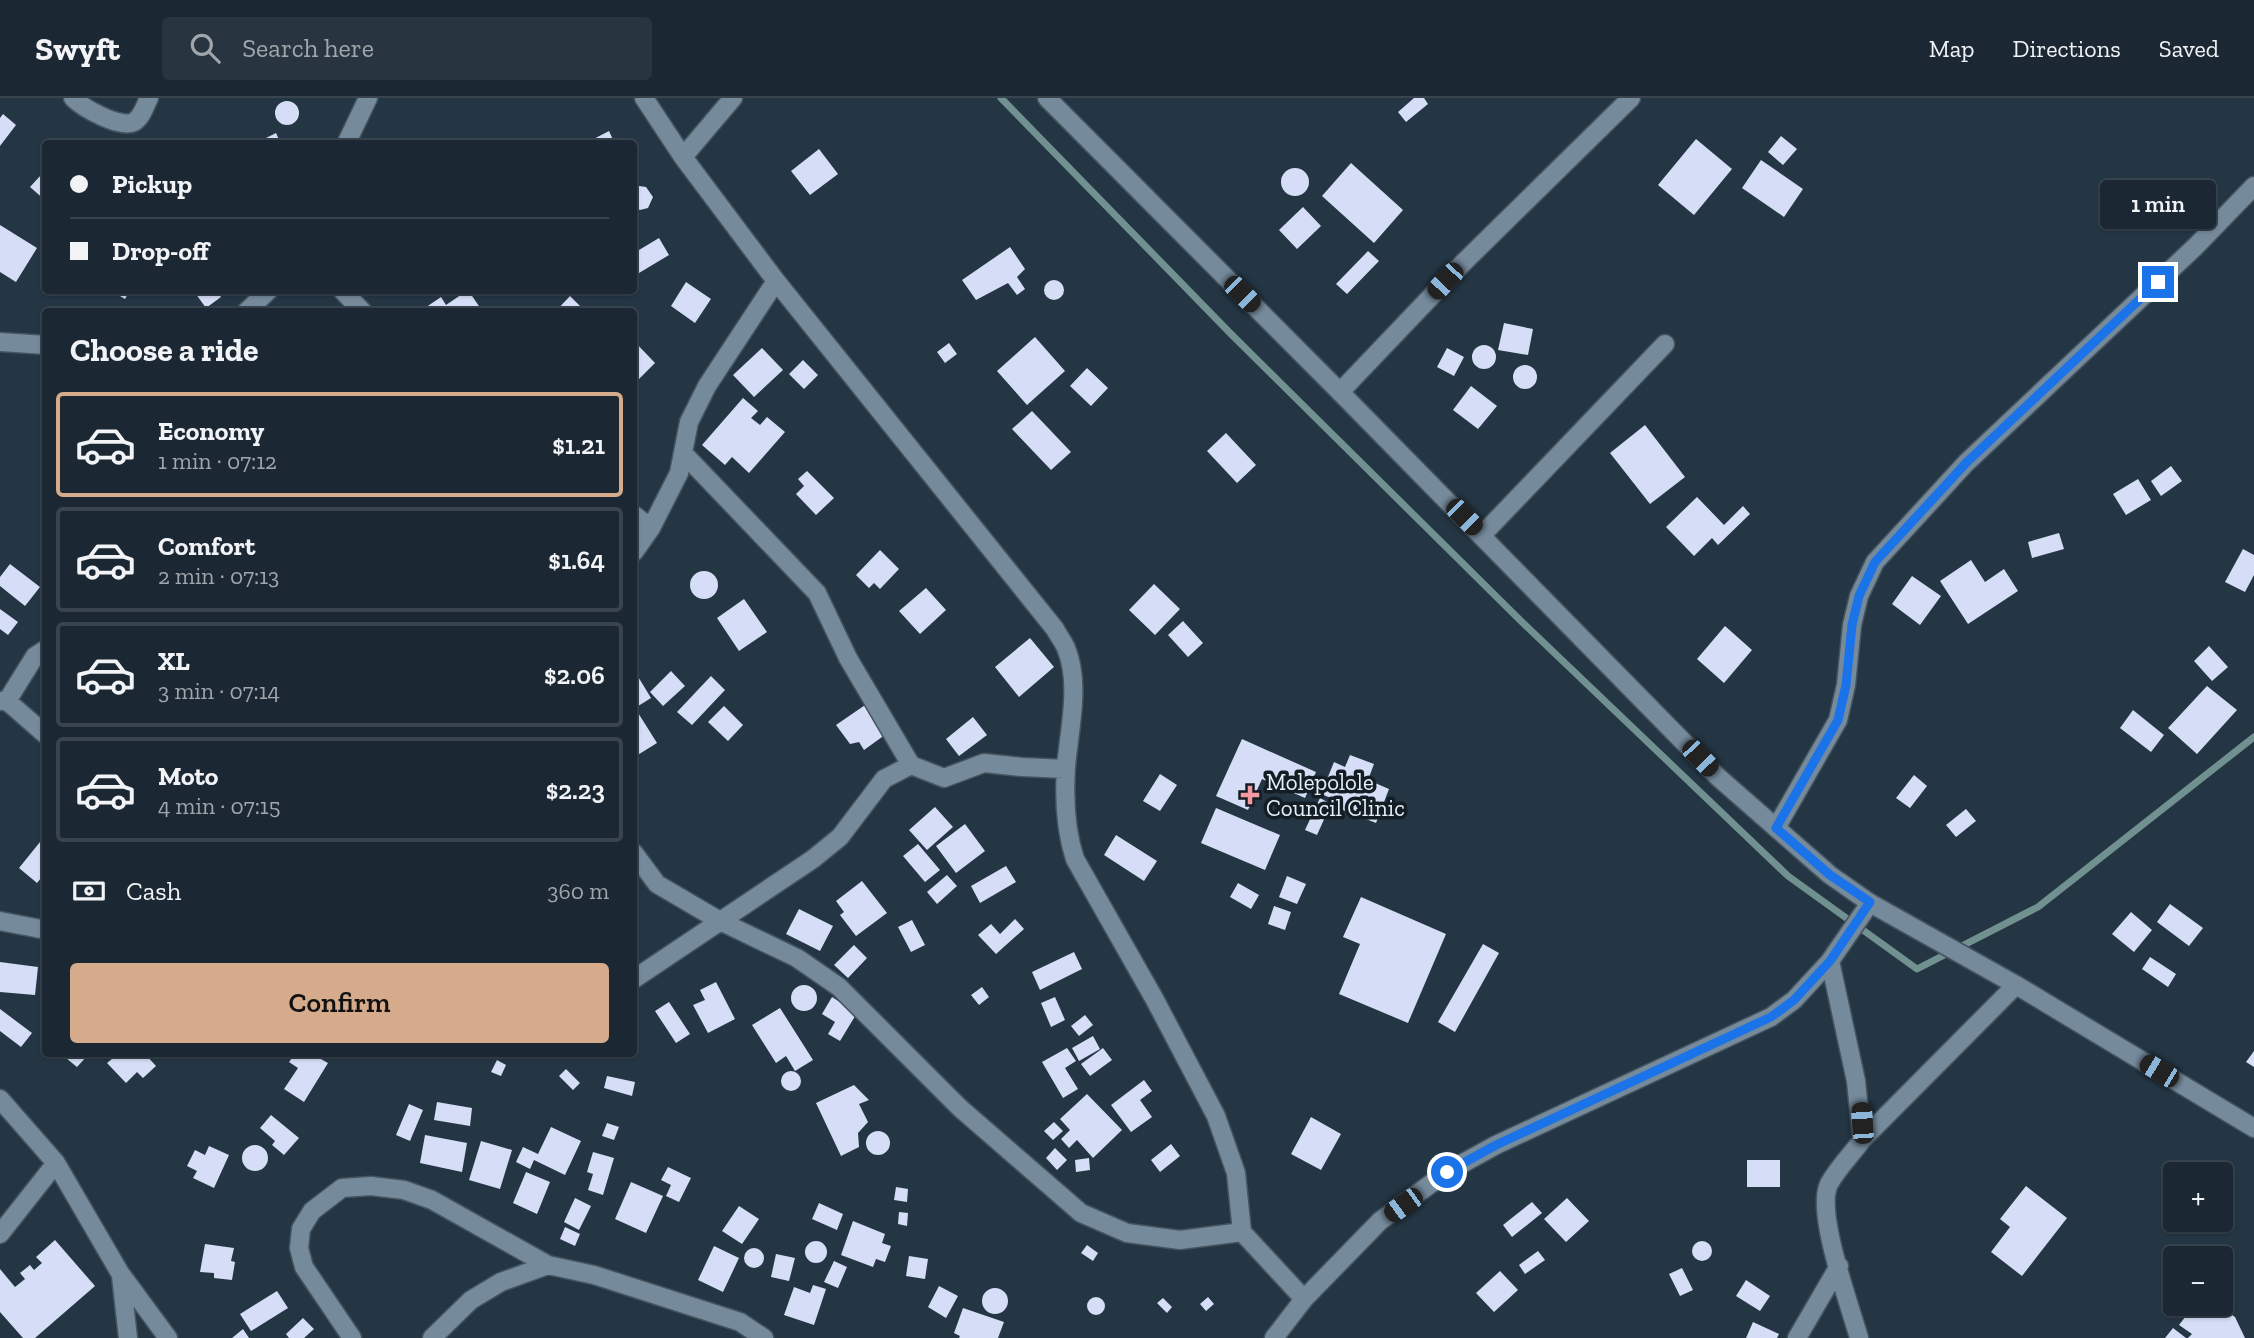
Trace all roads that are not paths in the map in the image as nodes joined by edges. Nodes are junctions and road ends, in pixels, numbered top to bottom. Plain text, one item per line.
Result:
1 (73, 98) edge
2 (149, 98) edge
3 (368, 98) edge
4 (644, 98) edge
5 (733, 98) edge
6 (1047, 98) edge
7 (1631, 98) edge
8 (348, 140) edge
9 (683, 157) junction
10 (2254, 186) edge
11 (776, 281) junction
12 (265, 294) edge
13 (346, 294) edge
14 (250, 308) edge
15 (359, 308) edge
16 (0, 342) edge
17 (1665, 344) dead end
18 (42, 345) edge
19 (1340, 392) junction
20 (683, 453) junction
21 (637, 517) edge
22 (651, 528) junction
23 (1482, 535) junction
24 (637, 547) edge
25 (42, 652) edge
26 (3, 701) edge
27 (42, 733) edge
28 (911, 765) junction
29 (1066, 769) junction
30 (1776, 828) junction
31 (637, 857) edge
32 (1870, 902) junction
33 (0, 921) edge
34 (720, 921) junction
35 (42, 929) edge
36 (1830, 961) junction
37 (637, 977) edge
38 (2016, 985) junction
39 (0, 1099) edge
40 (2254, 1128) edge
41 (1863, 1140) junction
42 (56, 1163) junction
43 (1242, 1232) junction
44 (0, 1234) edge
45 (548, 1265) junction
46 (1839, 1266) junction
47 (120, 1272) junction
48 (1304, 1299) junction
49 (1275, 1337) edge
50 (128, 1338) edge
51 (168, 1338) edge
52 (352, 1338) edge
53 (432, 1338) edge
54 (764, 1338) edge
55 (1797, 1338) edge
56 (1859, 1338) edge

1 - 2 street
3 - 8 street
4 - 9 street
5 - 9 street
6 - 19 street
7 - 19 street
9 - 11 street
10 - 30 street
11 - 20 street
11 - 29 street
12 - 14 street
13 - 15 street
16 - 18 street
17 - 23 street
19 - 23 street
20 - 22 street
20 - 28 street
21 - 22 street
22 - 24 street
23 - 30 street
25 - 26 street
26 - 27 street
28 - 29 street
28 - 34 street
29 - 43 street
30 - 32 street
31 - 34 street
32 - 36 street
32 - 38 street
33 - 35 street
34 - 37 street
34 - 43 street
36 - 41 street
36 - 48 street
38 - 40 street
38 - 41 street
39 - 42 street
41 - 46 street
42 - 44 street
42 - 47 street
43 - 48 street
45 - 52 street
45 - 53 street
45 - 54 street
46 - 55 street
46 - 56 street
47 - 50 street
47 - 51 street
48 - 49 street

